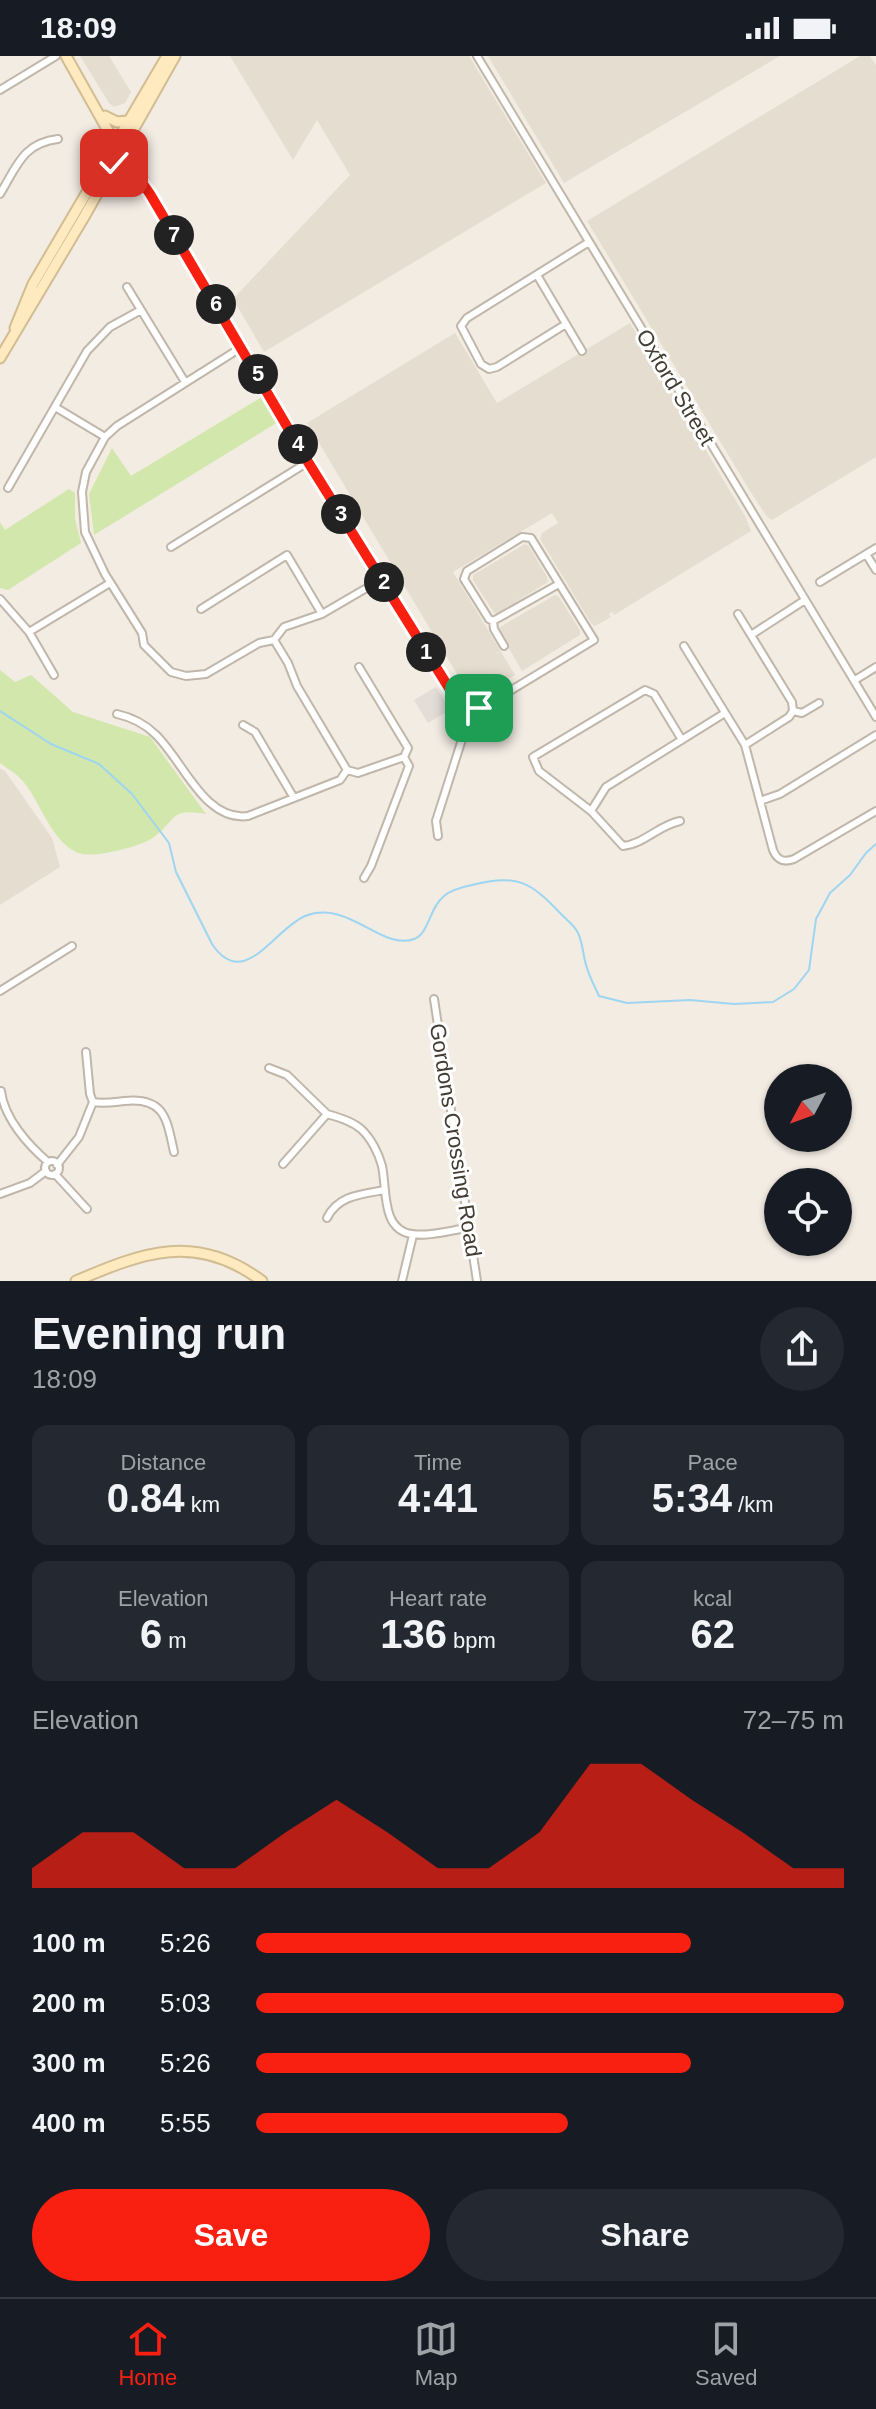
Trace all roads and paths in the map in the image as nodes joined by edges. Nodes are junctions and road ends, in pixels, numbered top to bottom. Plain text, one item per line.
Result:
1 (56, 56) edge
2 (66, 56) edge
3 (167, 56) edge
4 (175, 56) edge
5 (477, 56) edge
6 (86, 88) junction
7 (0, 90) edge
8 (105, 116) junction
9 (127, 121) junction
10 (58, 139) dead end
11 (119, 144) junction
12 (138, 179) junction
13 (103, 184) junction
14 (0, 193) edge
15 (150, 194) junction
16 (589, 242) junction
17 (537, 275) junction
18 (127, 287) dead end
19 (32, 297) junction
20 (141, 310) junction
21 (566, 324) junction
22 (242, 347) junction
23 (582, 351) dead end
24 (0, 358) edge
25 (185, 382) junction
26 (55, 407) junction
27 (105, 437) junction
28 (308, 462) junction
29 (8, 488) dead end
30 (171, 547) dead end
31 (876, 548) edge
32 (866, 554) junction
33 (876, 570) edge
34 (382, 579) junction
35 (820, 582) dead end
36 (110, 583) junction
37 (559, 584) junction
38 (0, 599) edge
39 (805, 600) junction
40 (201, 609) dead end
41 (322, 614) junction
42 (738, 614) dead end
43 (493, 621) junction
44 (29, 632) junction
45 (751, 635) junction
46 (274, 640) junction
47 (504, 646) dead end
48 (684, 646) dead end
49 (359, 667) dead end
50 (876, 667) edge
51 (54, 675) dead end
52 (855, 680) junction
53 (819, 703) dead end
54 (472, 708) junction
55 (793, 711) junction
56 (725, 713) junction
57 (117, 714) dead end
58 (876, 717) edge
59 (243, 725) dead end
60 (876, 735) edge
61 (682, 740) junction
62 (745, 745) junction
63 (404, 757) junction
64 (347, 770) junction
65 (294, 798) junction
66 (760, 801) junction
67 (591, 811) junction
68 (876, 811) edge
69 (680, 821) dead end
70 (438, 836) dead end
71 (364, 878) dead end
72 (72, 946) dead end
73 (0, 991) edge
74 (434, 999) dead end
75 (86, 1052) dead end
76 (269, 1068) dead end
77 (1, 1091) edge
78 (93, 1102) junction
79 (327, 1114) junction
80 (174, 1152) dead end
81 (48, 1162) junction
82 (283, 1164) dead end
83 (57, 1165) junction
84 (46, 1171) junction
85 (55, 1174) junction
86 (385, 1190) junction
87 (0, 1194) edge
88 (87, 1209) dead end
89 (327, 1218) dead end
90 (468, 1228) junction
91 (413, 1235) junction
92 (76, 1281) edge
93 (262, 1281) edge
94 (402, 1281) edge
95 (477, 1281) edge

1 - 7 street
2 - 6 main road
3 - 9 main road
4 - 11 main road
5 - 16 street, Oxford Street
6 - 8 main road
6 - 11 main road
8 - 9 main road
8 - 11 main road
9 - 11 main road
10 - 14 street
11 - 12 street
11 - 13 main road
11 - 15 street
11 - 19 main road
12 - 13 main road
12 - 15 street
13 - 19 main road
15 - 22 street
16 - 17 street
16 - 39 street, Oxford Street
17 - 21 street
17 - 21 street
18 - 20 street
19 - 24 main road
20 - 25 street
20 - 26 street
21 - 23 street
22 - 25 street
22 - 28 street
25 - 27 street
26 - 27 street
26 - 29 street
27 - 36 street
28 - 30 street
28 - 34 street
31 - 32 street
32 - 33 street
32 - 35 street
34 - 41 street
34 - 54 street
36 - 44 street
36 - 46 street
37 - 43 street
37 - 43 street
37 - 54 street
38 - 44 street
39 - 45 street
39 - 52 street, Oxford Street
40 - 41 street
41 - 46 street
42 - 45 street
43 - 47 street
44 - 51 street
45 - 55 street
46 - 64 street
48 - 56 street
49 - 63 street
50 - 52 street
52 - 58 street, Oxford Street
53 - 55 street
54 - 70 street
55 - 62 street
56 - 61 street
56 - 62 street
57 - 65 street
59 - 65 street
60 - 66 street
61 - 67 street
61 - 67 street
62 - 66 street
63 - 64 street
63 - 71 street
64 - 65 street
66 - 68 street
67 - 69 street
72 - 73 street
74 - 90 street, Gordons Crossing Road
75 - 78 street
76 - 79 street
77 - 81 street
78 - 80 street
78 - 83 street
79 - 82 street
79 - 86 street
81 - 83 street
81 - 84 street
83 - 85 street
84 - 85 street
84 - 87 street
85 - 88 street
86 - 89 street
86 - 91 street
90 - 91 street
90 - 95 street, Gordons Crossing Road
91 - 94 street
92 - 93 main road

